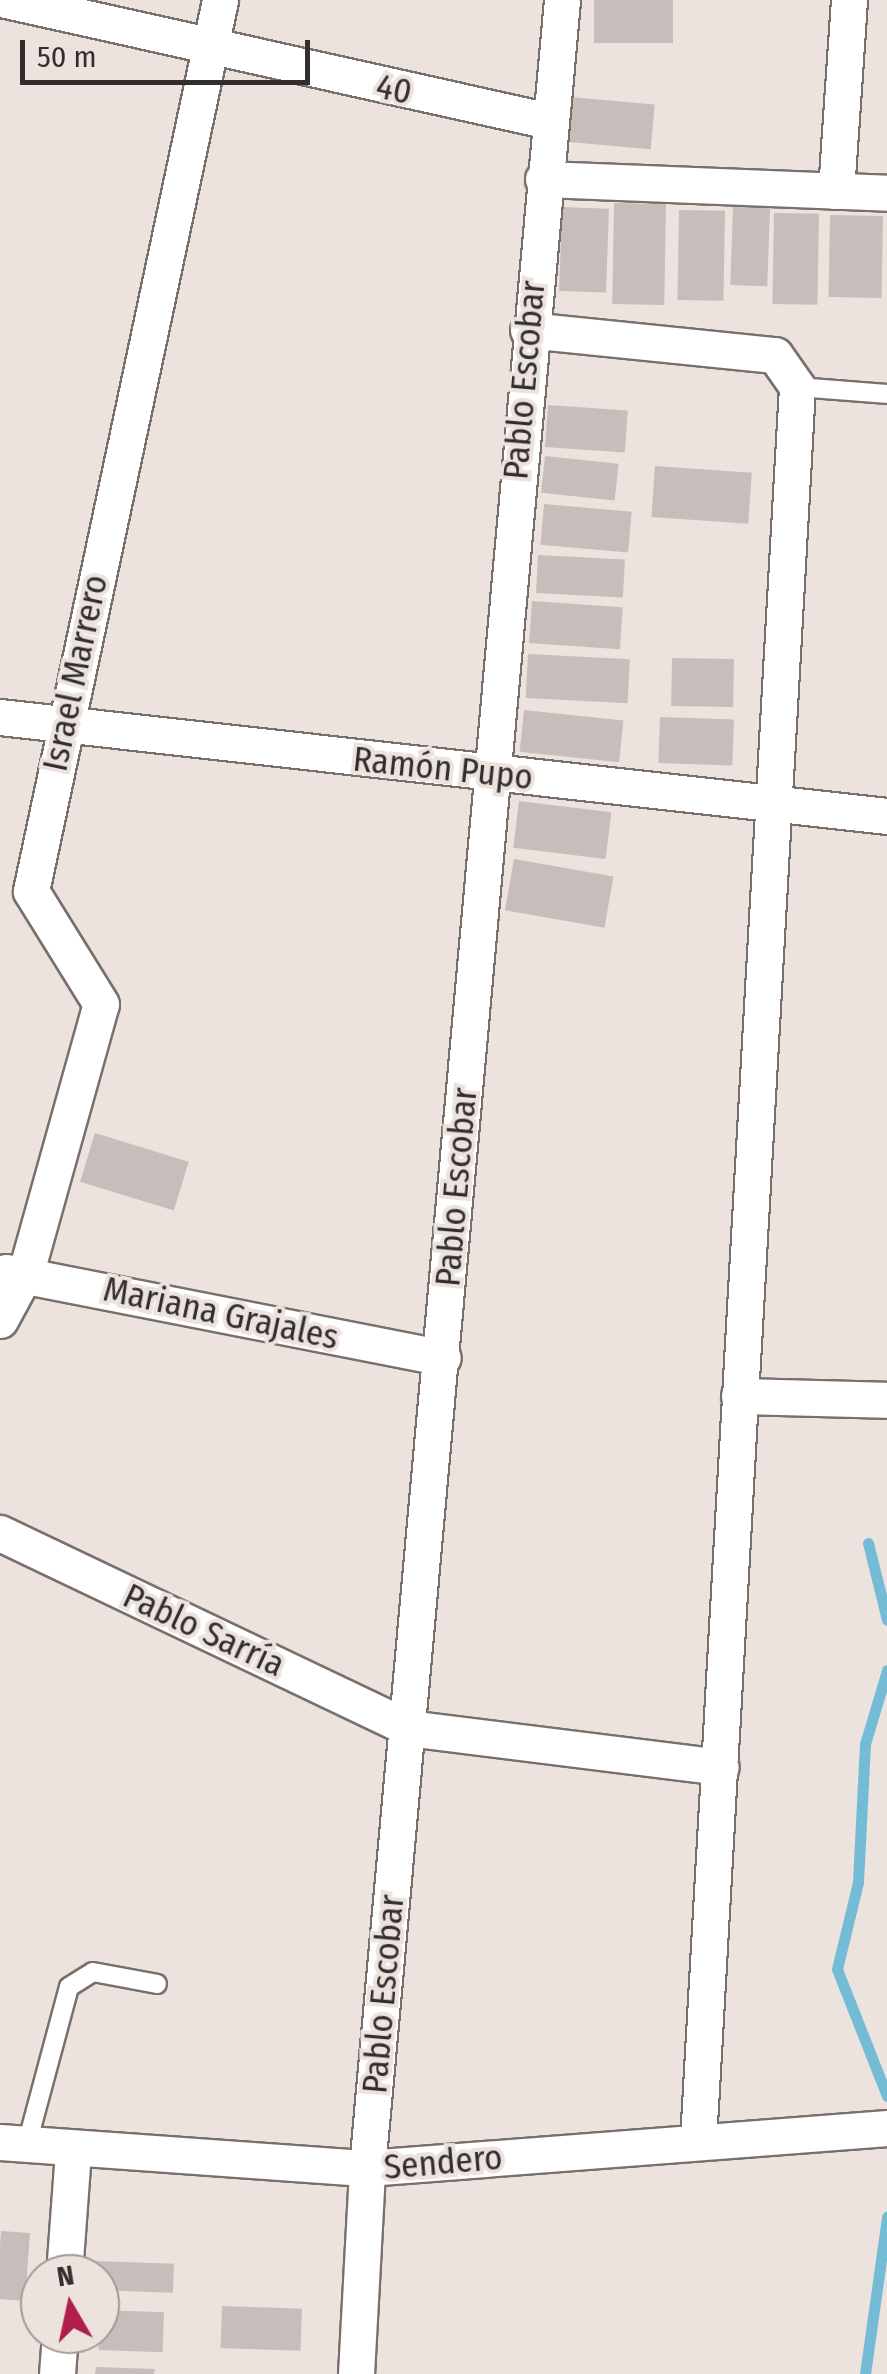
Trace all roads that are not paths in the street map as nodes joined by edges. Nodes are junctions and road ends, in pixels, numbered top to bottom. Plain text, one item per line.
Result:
1 (6, 0) edge
2 (220, 0) edge
3 (562, 0) edge
4 (849, 0) edge
5 (209, 50) junction
6 (549, 121) junction
7 (542, 179) junction
8 (836, 191) junction
9 (887, 193) edge
10 (528, 330) junction
11 (796, 387) junction
12 (887, 394) edge
13 (0, 718) edge
14 (64, 726) junction
15 (490, 773) junction
16 (773, 806) junction
17 (887, 816) edge
18 (13, 1272) edge
19 (0, 1320) edge
20 (443, 1358) junction
21 (739, 1396) junction
22 (887, 1400) edge
23 (0, 1533) edge
24 (408, 1728) junction
25 (721, 1767) junction
26 (158, 1984) dead end
27 (887, 2128) edge
28 (14, 2141) edge
29 (698, 2141) junction
30 (73, 2150) junction
31 (367, 2168) junction
32 (65, 2254) edge
33 (356, 2374) edge

1 - 5 street, 40
2 - 5 street, Israel Marrero
3 - 6 street, Pablo Escobar
4 - 8 street
5 - 6 street, 40
5 - 14 street, Israel Marrero
6 - 7 street, Pablo Escobar
7 - 8 street
7 - 10 street, Pablo Escobar
8 - 9 street
10 - 11 street
10 - 15 street, Pablo Escobar
11 - 12 lane
11 - 16 street
13 - 14 street, Ramón Pupo
14 - 15 street, Ramón Pupo
14 - 18 street, Israel Marrero
15 - 16 street, Ramón Pupo
15 - 20 street, Pablo Escobar
16 - 17 street, Ramón Pupo
16 - 21 street
18 - 19 street, Israel Marrero
18 - 20 street, Mariana Grajales
20 - 24 street, Pablo Escobar
21 - 22 street
21 - 25 street
23 - 24 street, Pablo Sarría
24 - 25 street, Pablo Sarría
24 - 31 street, Pablo Escobar
25 - 29 street
26 - 28 lane
27 - 29 street, Sendero
28 - 30 street, Sendero
29 - 31 street, Sendero
30 - 31 street, Sendero
30 - 32 street
31 - 33 street, Pablo Escobar

